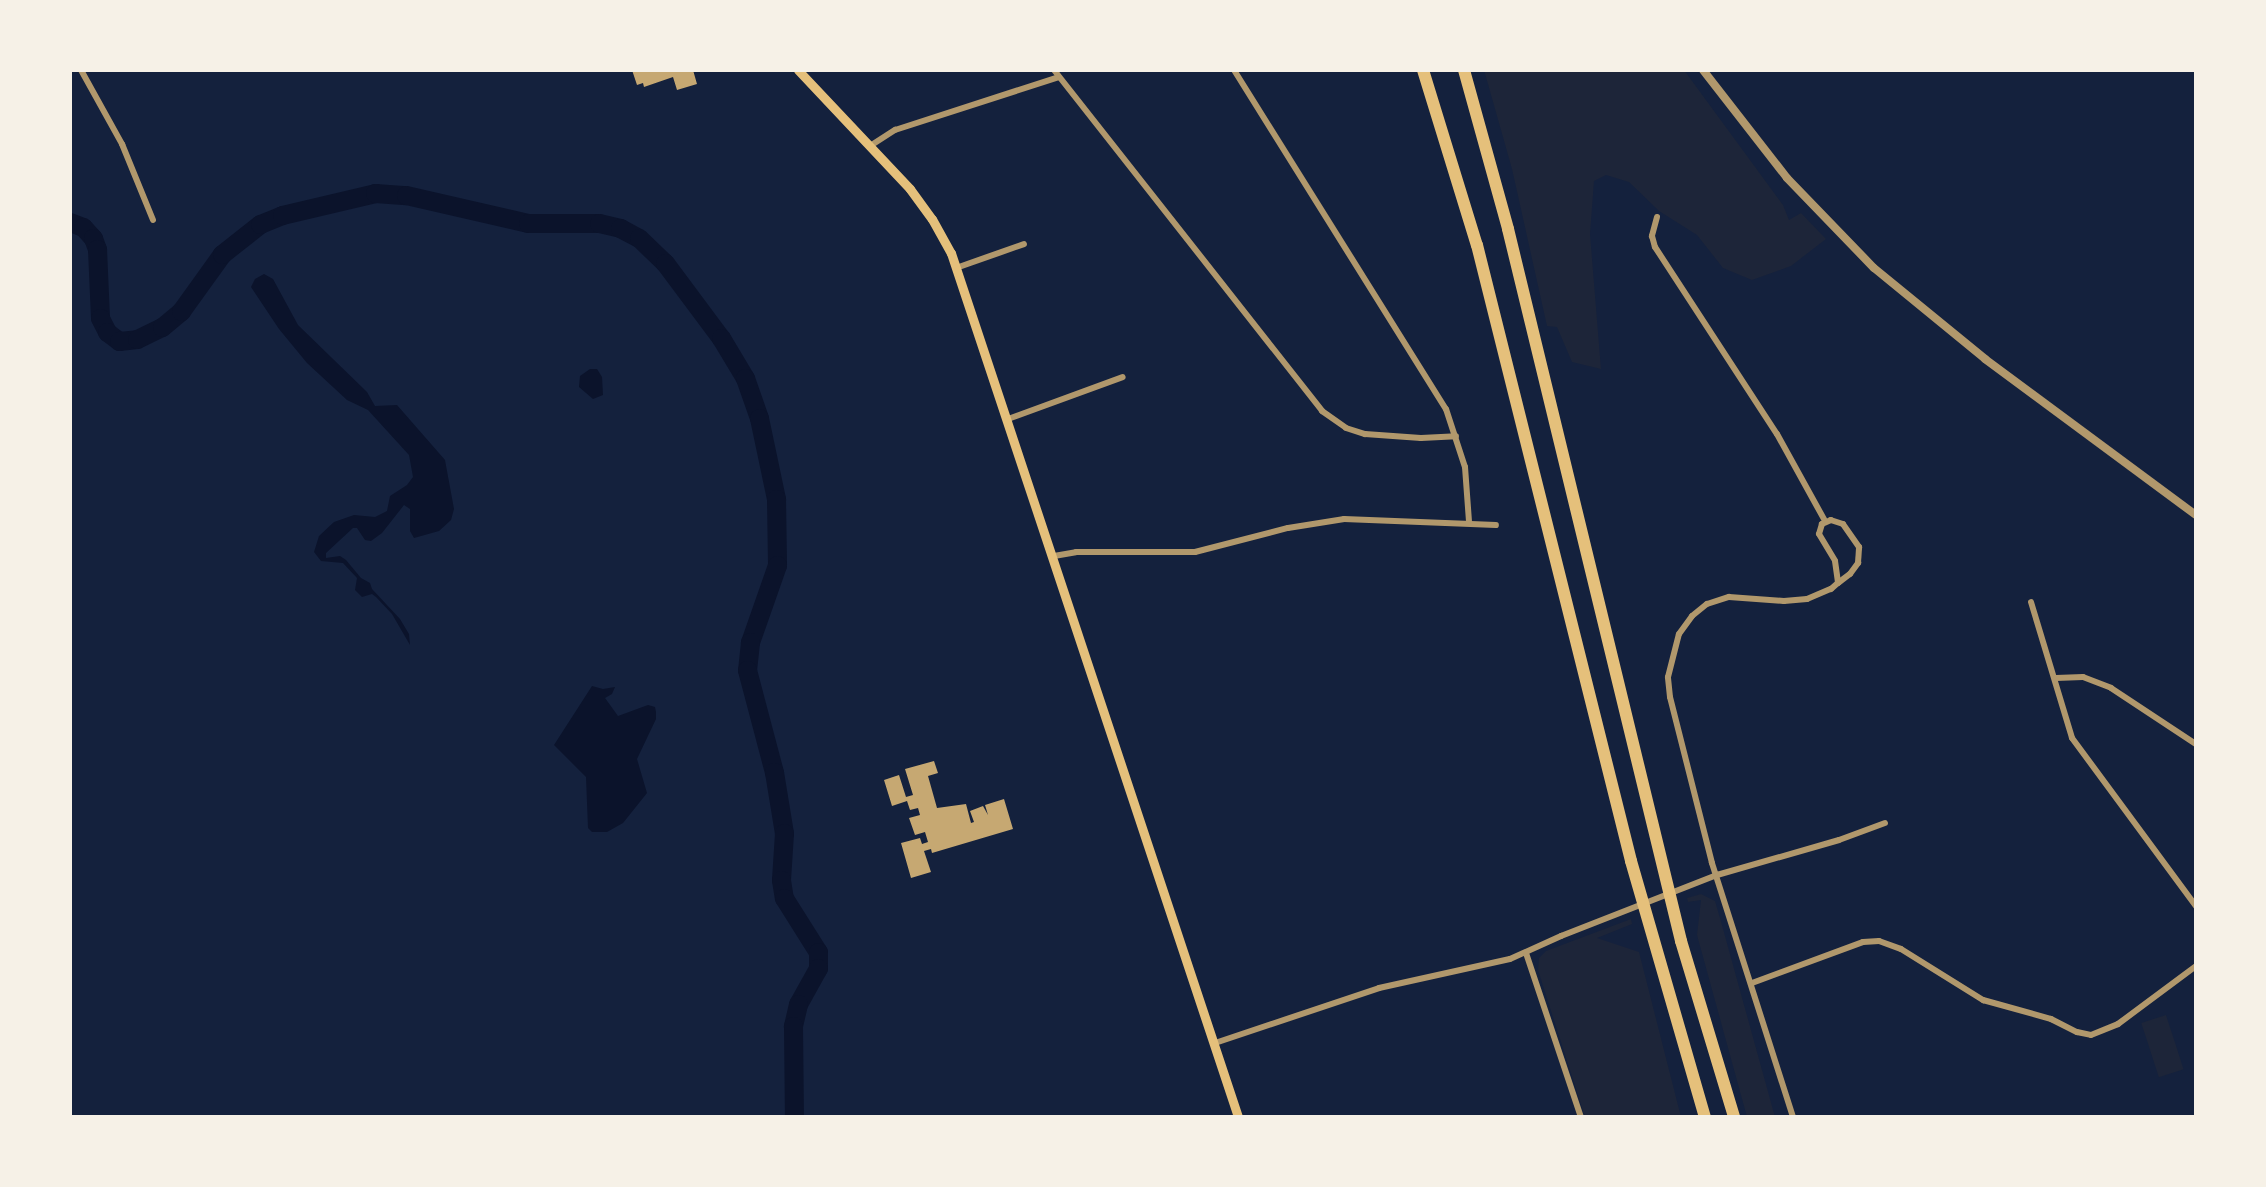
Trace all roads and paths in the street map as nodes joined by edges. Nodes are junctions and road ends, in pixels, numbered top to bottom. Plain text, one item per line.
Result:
1 (81, 70) edge
2 (798, 70) edge
3 (1054, 70) edge
4 (1234, 70) edge
5 (1423, 70) edge
6 (1464, 70) edge
7 (1703, 70) edge
8 (1059, 77) junction
9 (870, 146) junction
10 (1657, 217) dead end
11 (153, 220) dead end
12 (1024, 244) dead end
13 (956, 268) junction
14 (1124, 377) dead end
15 (1008, 419) junction
16 (1456, 436) junction
17 (2196, 515) edge
18 (1825, 521) junction
19 (1469, 522) junction
20 (1496, 525) dead end
21 (1054, 556) junction
22 (1838, 583) junction
23 (2031, 602) dead end
24 (2056, 678) junction
25 (2196, 744) edge
26 (1885, 822) dead end
27 (1717, 875) junction
28 (2196, 906) edge
29 (1526, 953) junction
30 (2196, 966) edge
31 (1752, 983) junction
32 (1215, 1043) junction
33 (1238, 1117) edge
34 (1581, 1117) edge
35 (1705, 1117) edge
36 (1734, 1117) edge
37 (1793, 1117) edge

1 - 11 street
2 - 9 main road
3 - 8 street
4 - 16 street
5 - 35 highway
6 - 36 highway
7 - 17 street
8 - 9 street
8 - 16 street
9 - 13 main road
10 - 18 street
12 - 13 street
13 - 15 main road
14 - 15 street
15 - 21 main road
16 - 19 street
18 - 22 street
18 - 22 street
19 - 20 street
19 - 21 street
21 - 32 main road
22 - 27 street
23 - 24 street
24 - 25 street
24 - 28 street
26 - 27 street
27 - 29 street
27 - 31 street
29 - 32 street
29 - 34 street
30 - 31 street
31 - 37 street
32 - 33 main road

